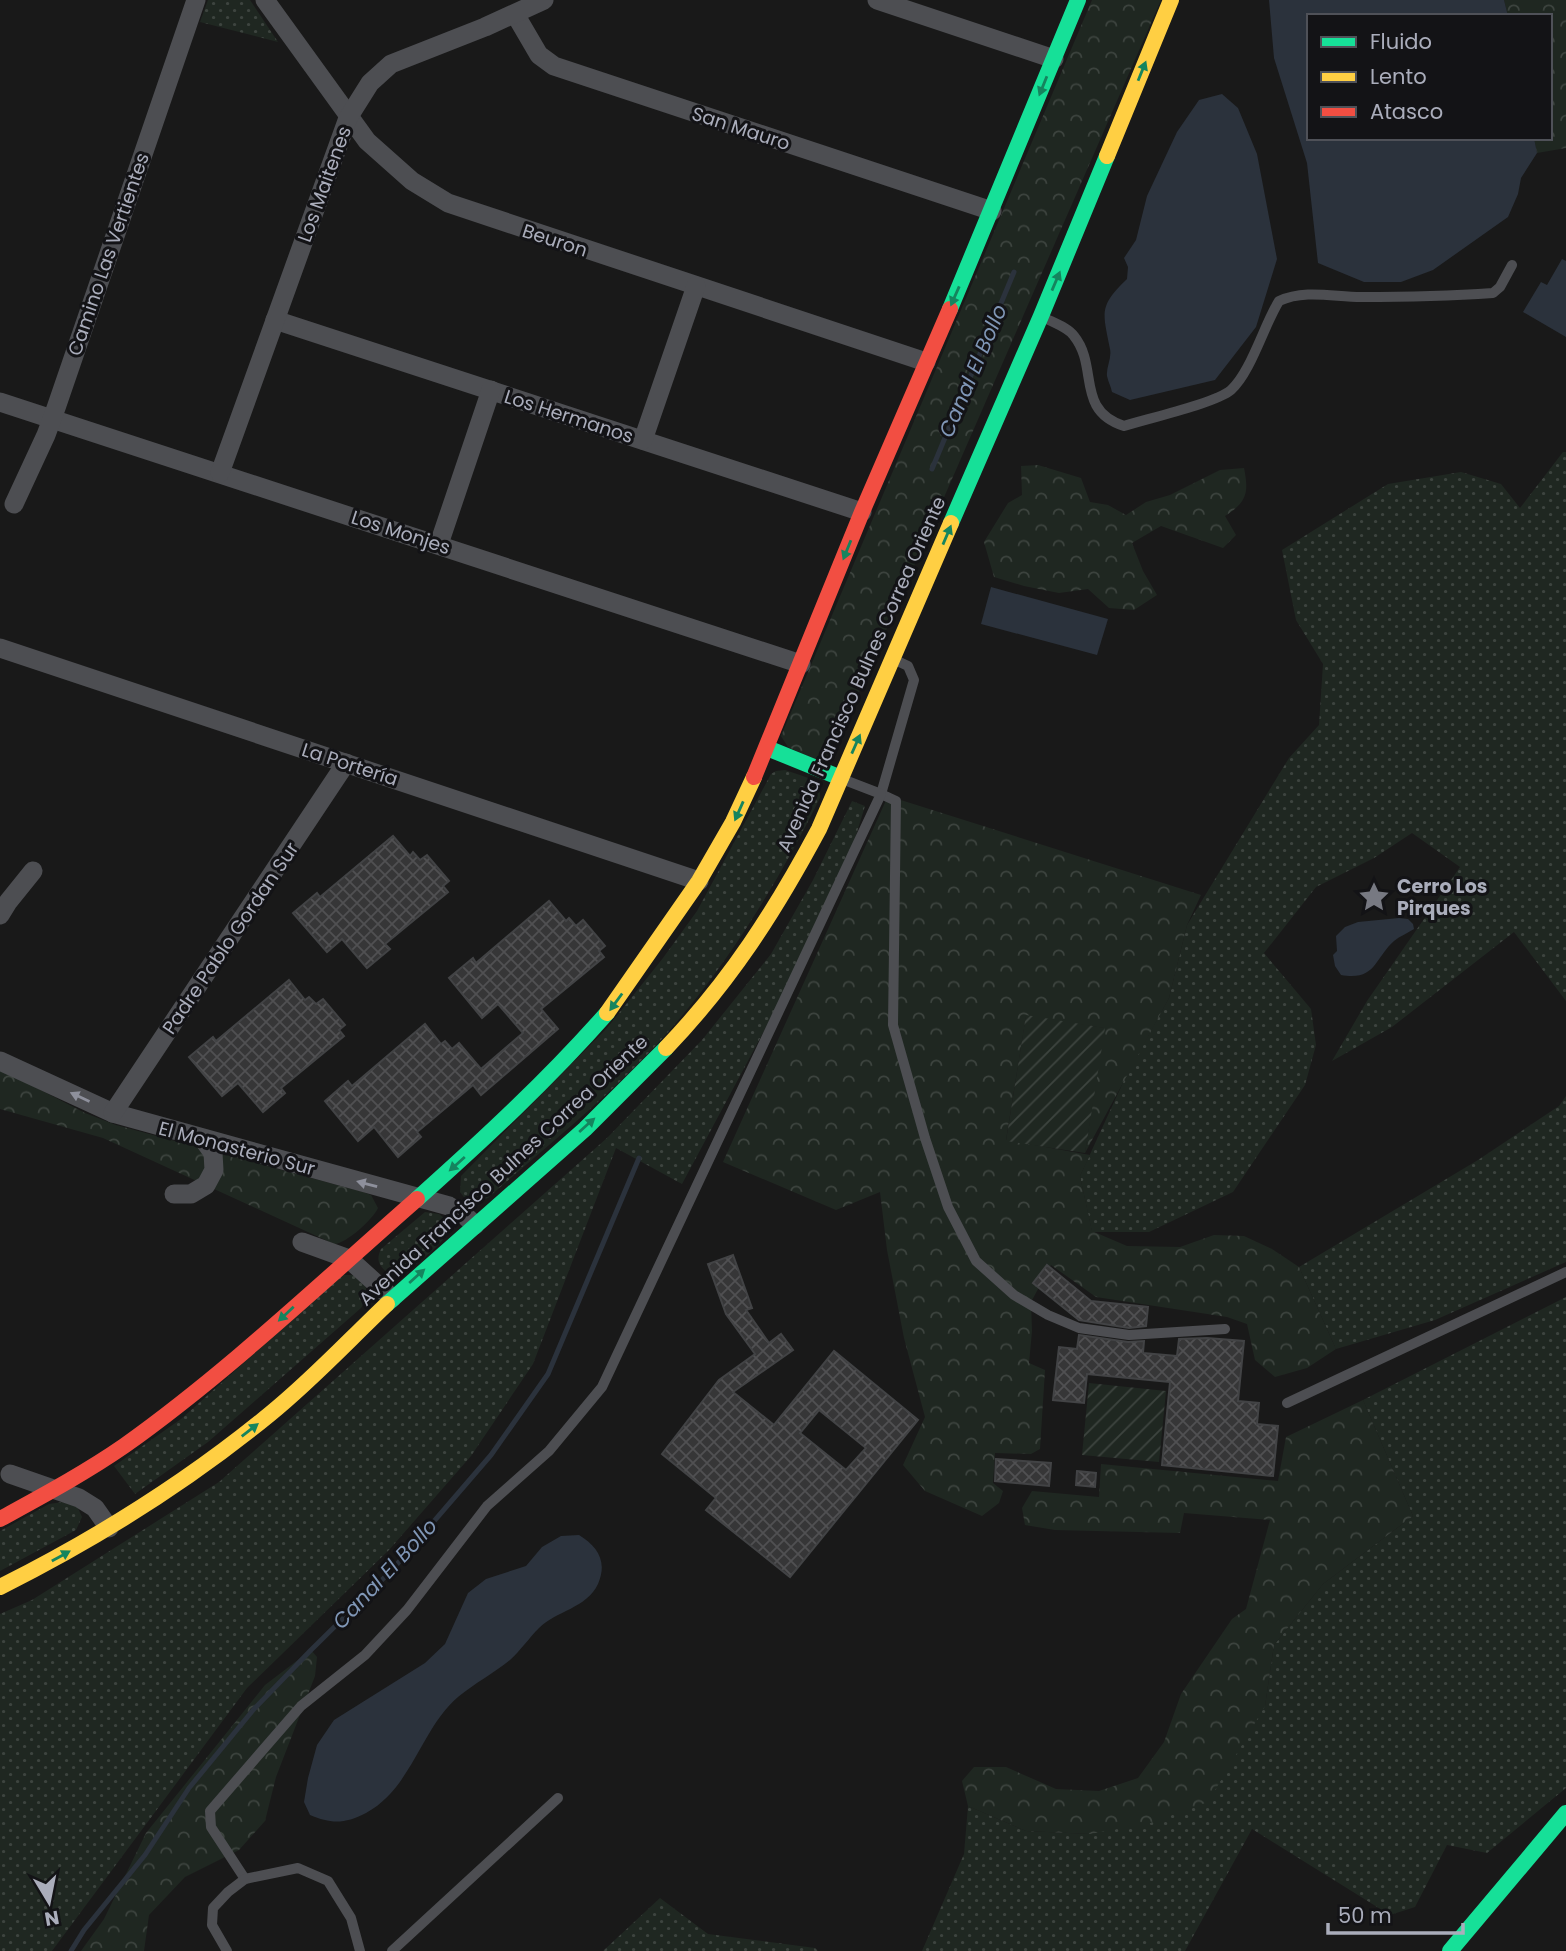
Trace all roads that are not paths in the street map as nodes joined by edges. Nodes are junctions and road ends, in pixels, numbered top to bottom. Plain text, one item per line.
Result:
1 (196, 0) edge
2 (265, 0) edge
3 (544, 0) edge
4 (877, 0) edge
5 (1079, 0) edge
6 (1171, 0) edge
7 (516, 14) junction
8 (1054, 59) junction
9 (348, 118) junction
10 (992, 211) junction
11 (1513, 265) dead end
12 (696, 286) junction
13 (1041, 316) junction
14 (275, 320) junction
15 (926, 362) junction
16 (491, 390) junction
17 (0, 402) edge
18 (52, 419) junction
19 (643, 440) junction
20 (220, 473) junction
21 (14, 504) dead end
22 (862, 513) junction
23 (439, 544) junction
24 (0, 649) edge
25 (894, 659) junction
26 (801, 664) junction
27 (767, 748) junction
28 (346, 763) junction
29 (841, 778) junction
30 (881, 794) junction
31 (33, 871) dead end
32 (699, 881) junction
33 (0, 915) edge
34 (0, 1060) edge
35 (113, 1113) junction
36 (203, 1139) junction
37 (174, 1194) dead end
38 (419, 1197) junction
39 (475, 1225) junction
40 (302, 1242) dead end
41 (349, 1258) junction
42 (1566, 1272) edge
43 (392, 1298) junction
44 (1225, 1329) dead end
45 (1287, 1403) dead end
46 (10, 1474) dead end
47 (55, 1489) junction
48 (0, 1519) edge
49 (109, 1528) junction
50 (0, 1587) edge
51 (558, 1798) dead end
52 (1566, 1813) edge
53 (245, 1880) junction
54 (227, 1951) edge
55 (360, 1951) edge
56 (392, 1951) edge
57 (1450, 1951) edge

1 - 18 street, Camino Las Vertientes
2 - 9 street, Beuron
3 - 7 street, Los Maitenes
4 - 8 street
5 - 8 street, Avenida Francisco Bulnes Correa Oriente
13 -> 6 street, Avenida Francisco Bulnes Correa Oriente
7 - 9 street, Los Maitenes
7 - 10 street, San Mauro
8 -> 10 street, Avenida Francisco Bulnes Correa Oriente
9 - 12 street, Beuron
9 - 14 street, Los Maitenes
10 -> 15 street, Avenida Francisco Bulnes Correa Oriente
11 - 13 lane
12 - 15 street, Beuron
12 - 19 street
25 -> 13 street, Avenida Francisco Bulnes Correa Oriente
14 - 16 street, Los Hermanos
14 - 20 street, Los Maitenes
15 - 22 street, Avenida Francisco Bulnes Correa Oriente
16 - 19 street, Los Hermanos
16 - 23 street
17 - 18 street, Los Monjes
18 - 20 street, Los Monjes
18 - 21 street, Camino Las Vertientes
19 - 22 street, Los Hermanos
20 - 23 street, Los Monjes
22 -> 26 street, Avenida Francisco Bulnes Correa Oriente
23 - 26 street, Los Monjes
24 - 28 street, La Portería
29 -> 25 street, Avenida Francisco Bulnes Correa Oriente
25 - 30 lane
26 - 27 street, Avenida Francisco Bulnes Correa Oriente
27 - 29 street
27 -> 32 street, Avenida Francisco Bulnes Correa Oriente
28 - 32 street, La Portería
28 - 35 street, Padre Pablo Gordan Sur
29 - 30 lane
39 -> 29 street, Avenida Francisco Bulnes Correa Oriente
30 - 44 lane
30 - 53 lane
31 - 33 street
32 -> 38 street, Avenida Francisco Bulnes Correa Oriente
35 -> 34 street, El Monasterio Sur
35 - 36 street, El Monasterio Sur
36 - 37 street
38 -> 36 street, El Monasterio Sur
38 - 39 street, El Monasterio Sur
38 - 41 street, Avenida Francisco Bulnes Correa Oriente
43 -> 39 street, Avenida Francisco Bulnes Correa Oriente
40 - 41 street
41 - 43 street
41 -> 47 street, Avenida Francisco Bulnes Correa Oriente
42 - 45 lane
49 -> 43 street, Avenida Francisco Bulnes Correa Oriente
46 - 47 street
47 - 48 street, Avenida Francisco Bulnes Correa Oriente
47 - 49 street
50 -> 49 street, Avenida Francisco Bulnes Correa Oriente
51 - 56 lane
52 - 57 street
53 - 54 lane
53 - 55 lane

